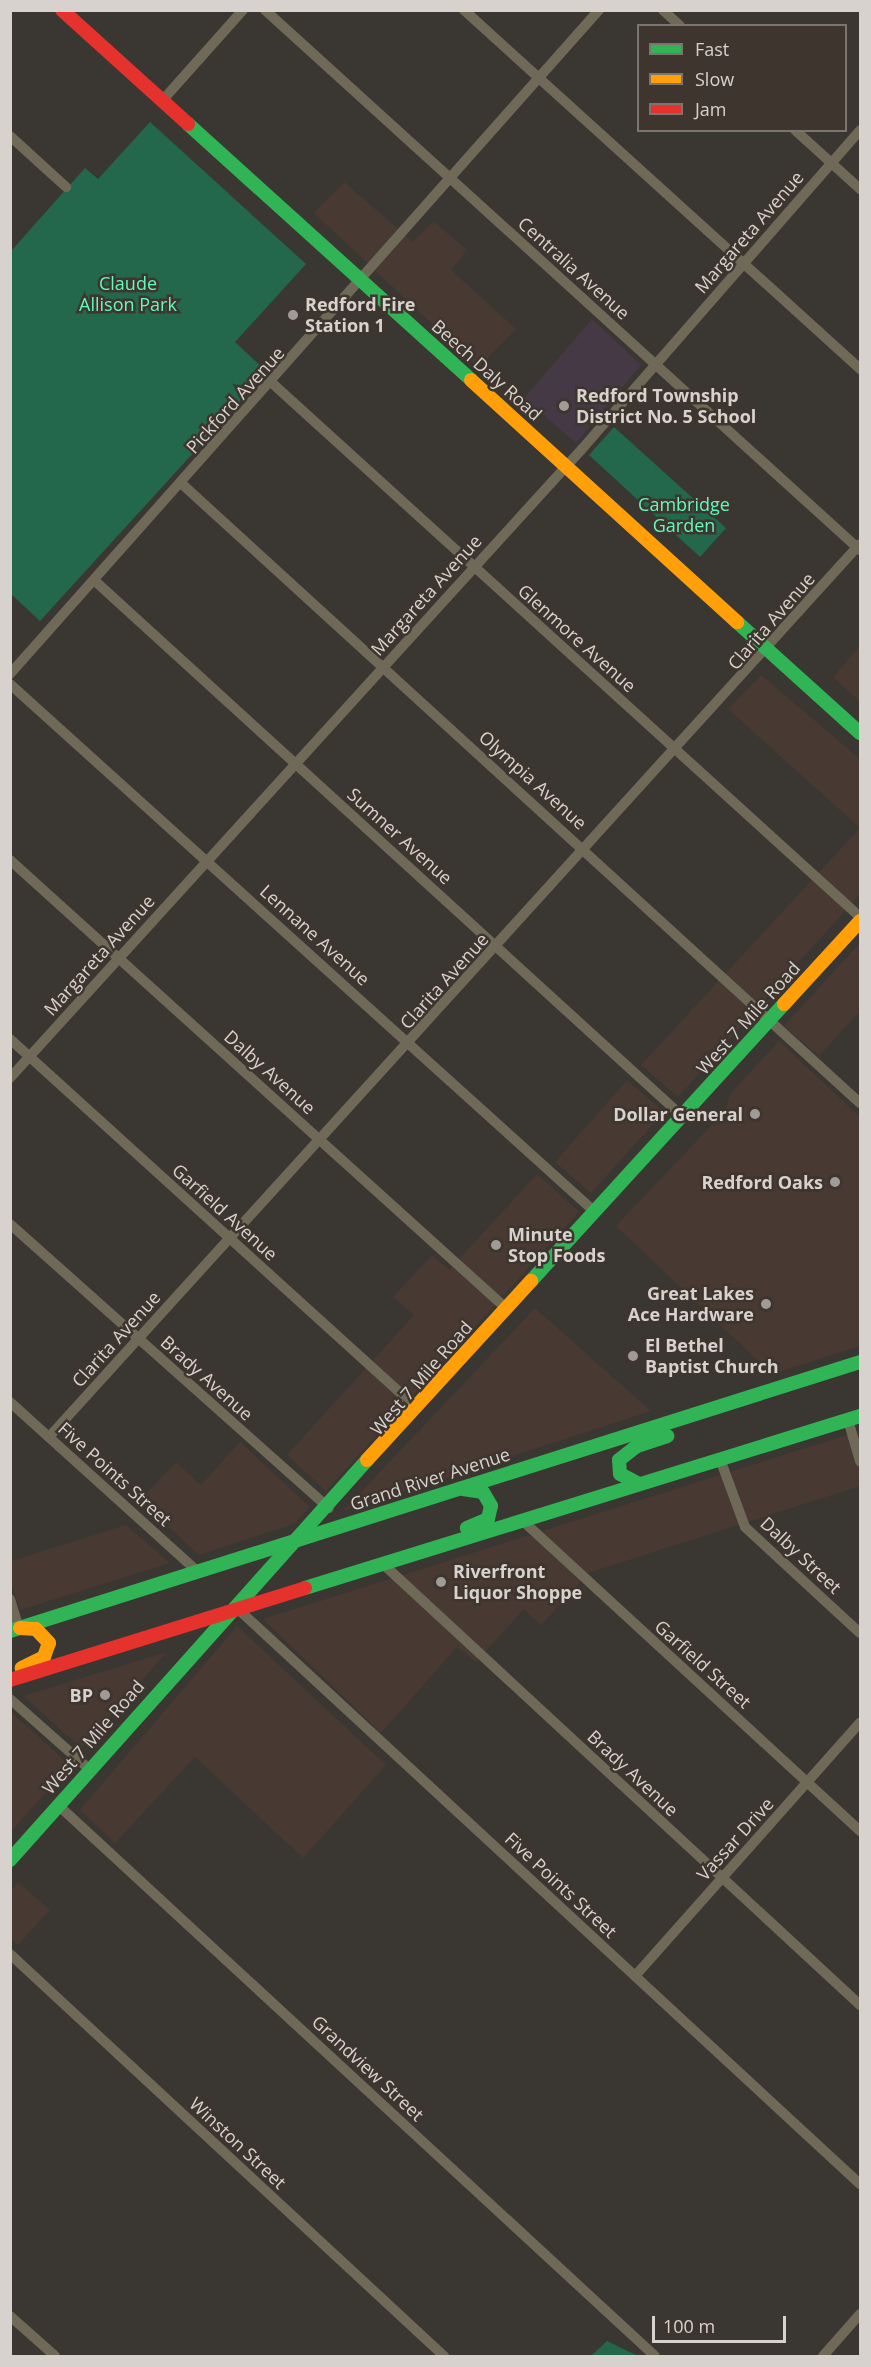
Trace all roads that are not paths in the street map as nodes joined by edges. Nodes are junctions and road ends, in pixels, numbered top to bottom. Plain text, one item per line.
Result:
1 (62, 10) edge
2 (243, 10) edge
3 (265, 10) edge
4 (464, 10) edge
5 (599, 10) edge
6 (663, 10) edge
7 (678, 24) edge
8 (540, 79) junction
9 (161, 102) junction
10 (861, 130) edge
11 (797, 132) edge
12 (10, 136) edge
13 (832, 163) junction
14 (453, 180) junction
15 (66, 187) dead end
16 (861, 189) edge
17 (743, 264) junction
18 (363, 282) junction
19 (655, 364) junction
20 (861, 369) edge
21 (272, 383) junction
22 (566, 466) junction
23 (182, 484) junction
24 (860, 547) edge
25 (474, 567) junction
26 (95, 581) junction
27 (769, 649) junction
28 (384, 666) junction
29 (10, 674) edge
30 (10, 684) edge
31 (861, 733) edge
32 (676, 750) junction
33 (296, 763) junction
34 (586, 850) junction
35 (10, 860) edge
36 (207, 860) junction
37 (861, 919) edge
38 (497, 946) junction
39 (120, 958) junction
40 (769, 1021) junction
41 (10, 1039) edge
42 (411, 1044) junction
43 (30, 1057) junction
44 (10, 1078) edge
45 (861, 1102) edge
46 (682, 1116) junction
47 (321, 1141) junction
48 (595, 1212) junction
49 (10, 1224) edge
50 (231, 1239) junction
51 (507, 1309) junction
52 (138, 1339) junction
53 (861, 1362) edge
54 (760, 1395) junction
55 (10, 1402) edge
56 (417, 1408) junction
57 (854, 1418) edge
58 (49, 1437) junction
59 (720, 1459) junction
60 (861, 1461) edge
61 (639, 1484) junction
62 (458, 1489) junction
63 (329, 1508) junction
64 (523, 1521) junction
65 (298, 1539) junction
66 (423, 1552) junction
67 (383, 1564) junction
68 (197, 1571) junction
69 (10, 1599) edge
70 (233, 1612) junction
71 (15, 1629) edge
72 (861, 1633) edge
73 (10, 1672) edge
74 (10, 1680) edge
75 (10, 1699) edge
76 (861, 1723) edge
77 (89, 1769) junction
78 (807, 1782) junction
79 (58, 1805) junction
80 (861, 1831) edge
81 (10, 1860) edge
82 (722, 1878) junction
83 (10, 1954) edge
84 (635, 1976) junction
85 (861, 2006) edge
86 (861, 2184) edge
87 (861, 2314) edge
88 (10, 2316) edge
89 (55, 2356) edge
90 (444, 2356) edge
91 (655, 2356) edge
92 (823, 2356) edge

1 - 9 main road, Beech Daly Road
2 - 9 street
3 - 14 street, Centralia Avenue
4 - 8 street
5 - 8 street, Pickford Avenue
6 - 7 street
8 - 14 street, Pickford Avenue
8 - 17 street
9 - 18 main road, Beech Daly Road
10 - 13 street, Margareta Avenue
11 - 13 street
12 - 15 street
13 - 16 street
13 - 17 street, Margareta Avenue
14 - 18 street, Pickford Avenue
14 - 19 street, Centralia Avenue
17 - 19 street, Margareta Avenue
17 - 20 street
18 - 21 street, Pickford Avenue
18 - 22 main road, Beech Daly Road
19 - 22 street, Margareta Avenue
19 - 24 street, Centralia Avenue
21 - 23 street, Pickford Avenue
21 - 25 street, Glenmore Avenue
22 - 25 street, Margareta Avenue
22 - 27 main road, Beech Daly Road
23 - 26 street, Pickford Avenue
23 - 28 street, Olympia Avenue
24 - 27 street, Clarita Avenue
25 - 28 street, Margareta Avenue
25 - 32 street, Glenmore Avenue
26 - 29 street, Pickford Avenue
26 - 33 street, Sumner Avenue
27 - 31 main road, Beech Daly Road
27 - 32 street, Clarita Avenue
28 - 33 street, Margareta Avenue
28 - 34 street, Olympia Avenue
30 - 36 street, Lennane Avenue
32 - 34 street, Clarita Avenue
32 - 37 street, Glenmore Avenue
33 - 36 street, Margareta Avenue
33 - 38 street, Sumner Avenue
34 - 38 street, Clarita Avenue
34 - 40 street, Olympia Avenue
35 - 39 street, Dalby Avenue
36 - 39 street, Margareta Avenue
36 - 42 street, Lennane Avenue
37 - 40 main road, West 7 Mile Road
38 - 42 street, Clarita Avenue
38 - 46 street, Sumner Avenue
39 - 43 street, Margareta Avenue
39 - 47 street, Dalby Avenue
40 - 45 street, Olympia Avenue
40 - 46 main road, West 7 Mile Road
41 - 43 street, Garfield Avenue
42 - 47 street, Clarita Avenue
42 - 48 street, Lennane Avenue
43 - 44 street, Margareta Avenue
43 - 50 street, Garfield Avenue
46 - 48 main road, West 7 Mile Road
47 - 50 street, Clarita Avenue
47 - 51 street, Dalby Avenue
48 - 51 main road, West 7 Mile Road
49 - 52 street, Brady Avenue
50 - 52 street, Clarita Avenue
50 - 56 street, Garfield Avenue
51 - 56 main road, West 7 Mile Road
52 - 58 street, Clarita Avenue
52 - 63 street, Brady Avenue
53 - 54 main road, Grand River Avenue
54 - 61 main road
54 - 62 main road, Grand River Avenue
55 - 58 street, Five Points Street
56 - 63 main road, West 7 Mile Road
57 - 59 main road
57 - 60 street
58 - 68 street, Five Points Street
59 - 61 main road
59 - 72 street, Dalby Street
61 - 64 main road
62 - 65 main road, Grand River Avenue
62 - 66 main road
63 - 65 main road, West 7 Mile Road
64 - 66 main road
64 - 78 street, Garfield Street
65 - 68 main road, Grand River Avenue
65 - 70 main road, West 7 Mile Road
66 - 67 main road
67 - 70 main road
67 - 82 street, Brady Avenue
68 - 71 main road, Grand River Avenue
69 - 71 street
70 - 74 main road
70 - 77 main road, West 7 Mile Road
70 - 84 street, Five Points Street
71 - 73 main road
75 - 77 street
76 - 78 street, Vassar Drive
77 - 79 main road, West 7 Mile Road
78 - 80 street, Garfield Street
78 - 82 street, Vassar Drive
79 - 81 main road, West 7 Mile Road
79 - 91 street, Grandview Street
82 - 84 street, Vassar Drive
82 - 85 street, Brady Avenue
83 - 90 street, Winston Street
84 - 86 street, Five Points Street
87 - 92 street
88 - 89 street

